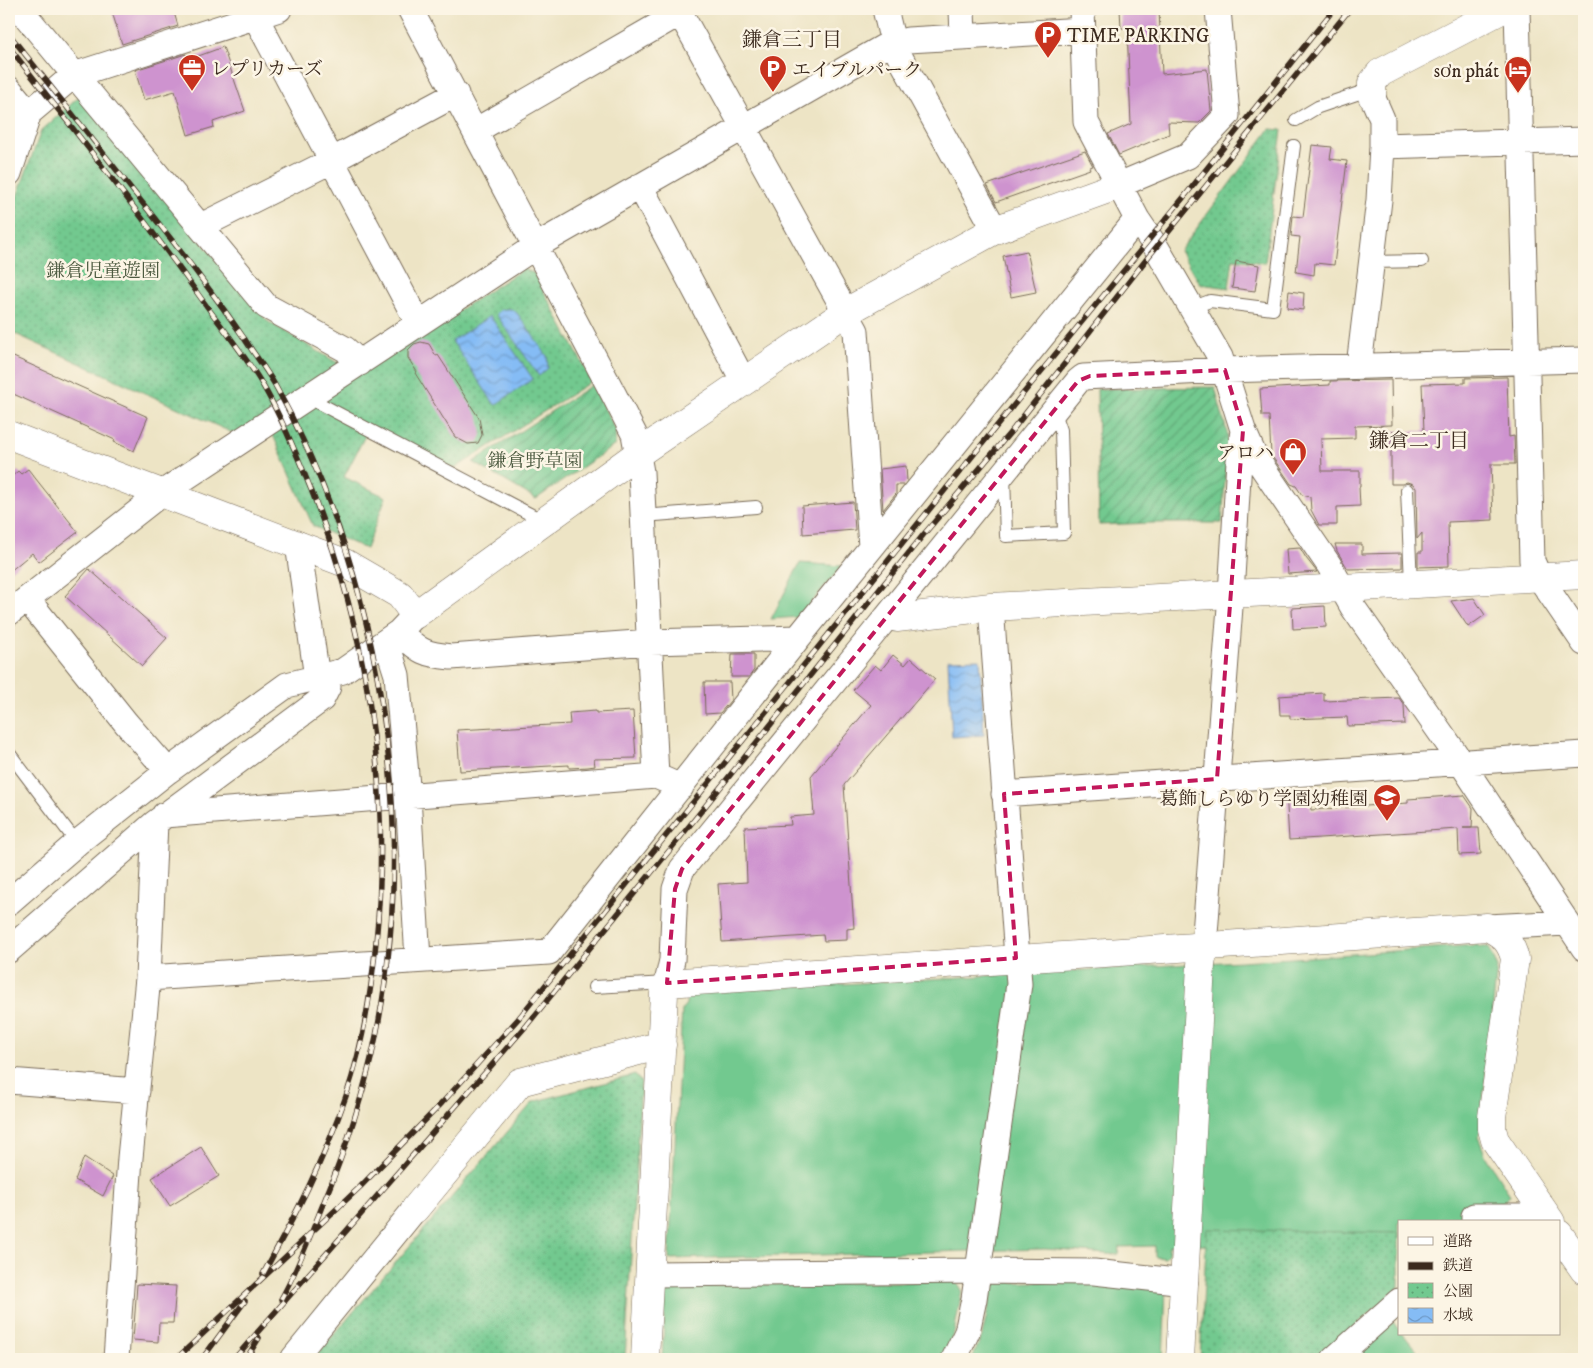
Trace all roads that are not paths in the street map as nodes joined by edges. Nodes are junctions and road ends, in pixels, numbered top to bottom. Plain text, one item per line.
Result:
1 (20, 9) edge
2 (279, 9) edge
3 (410, 9) edge
4 (885, 9) edge
5 (962, 9) edge
6 (1218, 9) edge
7 (1503, 9) edge
8 (1517, 9) edge
9 (679, 11) edge
10 (255, 16) junction
11 (1082, 20) edge
12 (963, 36) junction
13 (894, 43) junction
14 (74, 74) junction
15 (9, 90) edge
16 (1371, 92) junction
17 (456, 94) junction
18 (29, 113) junction
19 (1296, 120) dead end
20 (744, 127) junction
21 (475, 131) junction
22 (1584, 140) edge
23 (1521, 143) junction
24 (1294, 146) dead end
25 (1382, 146) junction
26 (331, 161) junction
27 (9, 173) edge
28 (1119, 185) junction
29 (640, 186) junction
30 (1137, 219) junction
31 (201, 226) junction
32 (995, 230) junction
33 (536, 246) junction
34 (1422, 261) dead end
35 (1372, 262) junction
36 (1191, 308) junction
37 (846, 312) junction
38 (418, 323) junction
39 (1584, 360) edge
40 (1528, 362) junction
41 (360, 364) junction
42 (1359, 366) junction
43 (1225, 370) junction
44 (744, 382) junction
45 (308, 397) junction
46 (1054, 410) junction
47 (1243, 430) junction
48 (9, 435) edge
49 (638, 453) junction
50 (1004, 472) junction
51 (1407, 490) dead end
52 (162, 493) junction
53 (756, 507) dead end
54 (643, 516) junction
55 (543, 521) junction
56 (298, 544) junction
57 (871, 547) junction
58 (1584, 575) edge
59 (1539, 577) junction
60 (1410, 584) junction
61 (1342, 588) junction
62 (1231, 594) junction
63 (18, 606) edge
64 (991, 607) junction
65 (892, 618) junction
66 (399, 630) junction
67 (798, 638) junction
68 (650, 642) junction
69 (1584, 643) edge
70 (321, 676) junction
71 (9, 753) edge
72 (1584, 754) edge
73 (1461, 762) junction
74 (168, 771) junction
75 (656, 776) junction
76 (1217, 779) junction
77 (681, 787) junction
78 (1004, 794) junction
79 (408, 797) junction
80 (159, 819) junction
81 (77, 843) junction
82 (9, 902) edge
83 (1567, 923) junction
84 (1487, 927) junction
85 (1204, 947) junction
86 (1584, 948) edge
87 (9, 950) edge
88 (1016, 958) junction
89 (418, 959) junction
90 (148, 978) junction
91 (667, 983) junction
92 (594, 987) dead end
93 (662, 1044) junction
94 (9, 1081) edge
95 (137, 1091) junction
96 (415, 1209) joint
97 (1474, 1220) edge
98 (1513, 1220) edge
99 (1549, 1220) edge
100 (1560, 1236) edge
101 (1584, 1270) edge
102 (977, 1271) junction
103 (649, 1274) junction
104 (1184, 1282) junction
105 (1398, 1302) edge
106 (116, 1359) edge
107 (293, 1359) edge
108 (645, 1359) edge
109 (954, 1359) edge
110 (1180, 1359) edge
111 (1334, 1359) edge

1 - 14 street
2 - 10 street
3 - 17 street
4 - 13 street
5 - 12 street
6 - 28 street
7 - 16 street
8 - 23 street
9 - 20 street
9 - 21 street
10 - 14 street
10 - 26 street
11 - 12 street
11 - 28 street
12 - 13 street
13 - 20 street
13 - 32 street
14 - 18 street
14 - 31 street
15 - 18 street
16 - 19 lane
16 - 25 street
17 - 21 street
17 - 26 street
18 - 27 street
20 - 29 street
20 - 37 street
21 - 33 street
22 - 23 street
23 - 25 street
23 - 40 street
24 - 36 lane
25 - 35 street
26 - 31 street
26 - 38 street
28 - 30 street
28 - 32 street
29 - 33 street
29 - 44 street
30 - 36 street
30 - 57 street
31 - 41 street
32 - 37 street
33 - 38 street
33 - 49 street
34 - 35 lane
35 - 42 street
36 - 43 street
37 - 44 street
37 - 57 street
38 - 41 street
39 - 40 street
40 - 42 street
40 - 59 street
41 - 45 street
42 - 43 street
43 - 46 street
43 - 47 street
44 - 49 street
45 - 52 street
45 - 55 lane
46 - 50 street
46 - 50 lane
47 - 61 street
47 - 62 street
48 - 52 street
49 - 54 street
49 - 55 street
50 - 65 street
51 - 60 lane
52 - 56 street
52 - 63 street
53 - 54 lane
54 - 68 street
55 - 66 street
56 - 66 street
56 - 70 street
57 - 67 street
58 - 59 street
59 - 60 street
59 - 69 street
60 - 61 street
61 - 62 street
61 - 73 street
62 - 64 street
62 - 76 street
63 - 74 street
64 - 65 street
64 - 78 street
65 - 91 street
66 - 68 street
66 - 70 street
66 - 79 street
67 - 68 street
67 - 77 street
68 - 75 street
70 - 74 street
70 - 80 street
71 - 81 lane
72 - 73 street
73 - 76 street
73 - 83 street
74 - 81 street
75 - 77 street
75 - 79 street
76 - 78 street
76 - 85 street
77 - 89 street
78 - 88 street
79 - 80 street
79 - 89 street
80 - 87 street
80 - 90 street
81 - 82 street
83 - 84 street
83 - 86 street
84 - 85 street
84 - 99 street
85 - 88 street
85 - 104 street
88 - 91 street
88 - 102 street
89 - 90 street
90 - 95 street
91 - 92 lane
91 - 93 street
93 - 96 street
93 - 103 street
94 - 95 street
95 - 106 street
96 - 107 street
97 - 98 street
100 - 101 street
102 - 103 street
102 - 104 street
102 - 109 street
103 - 108 street
104 - 110 street
105 - 111 street

